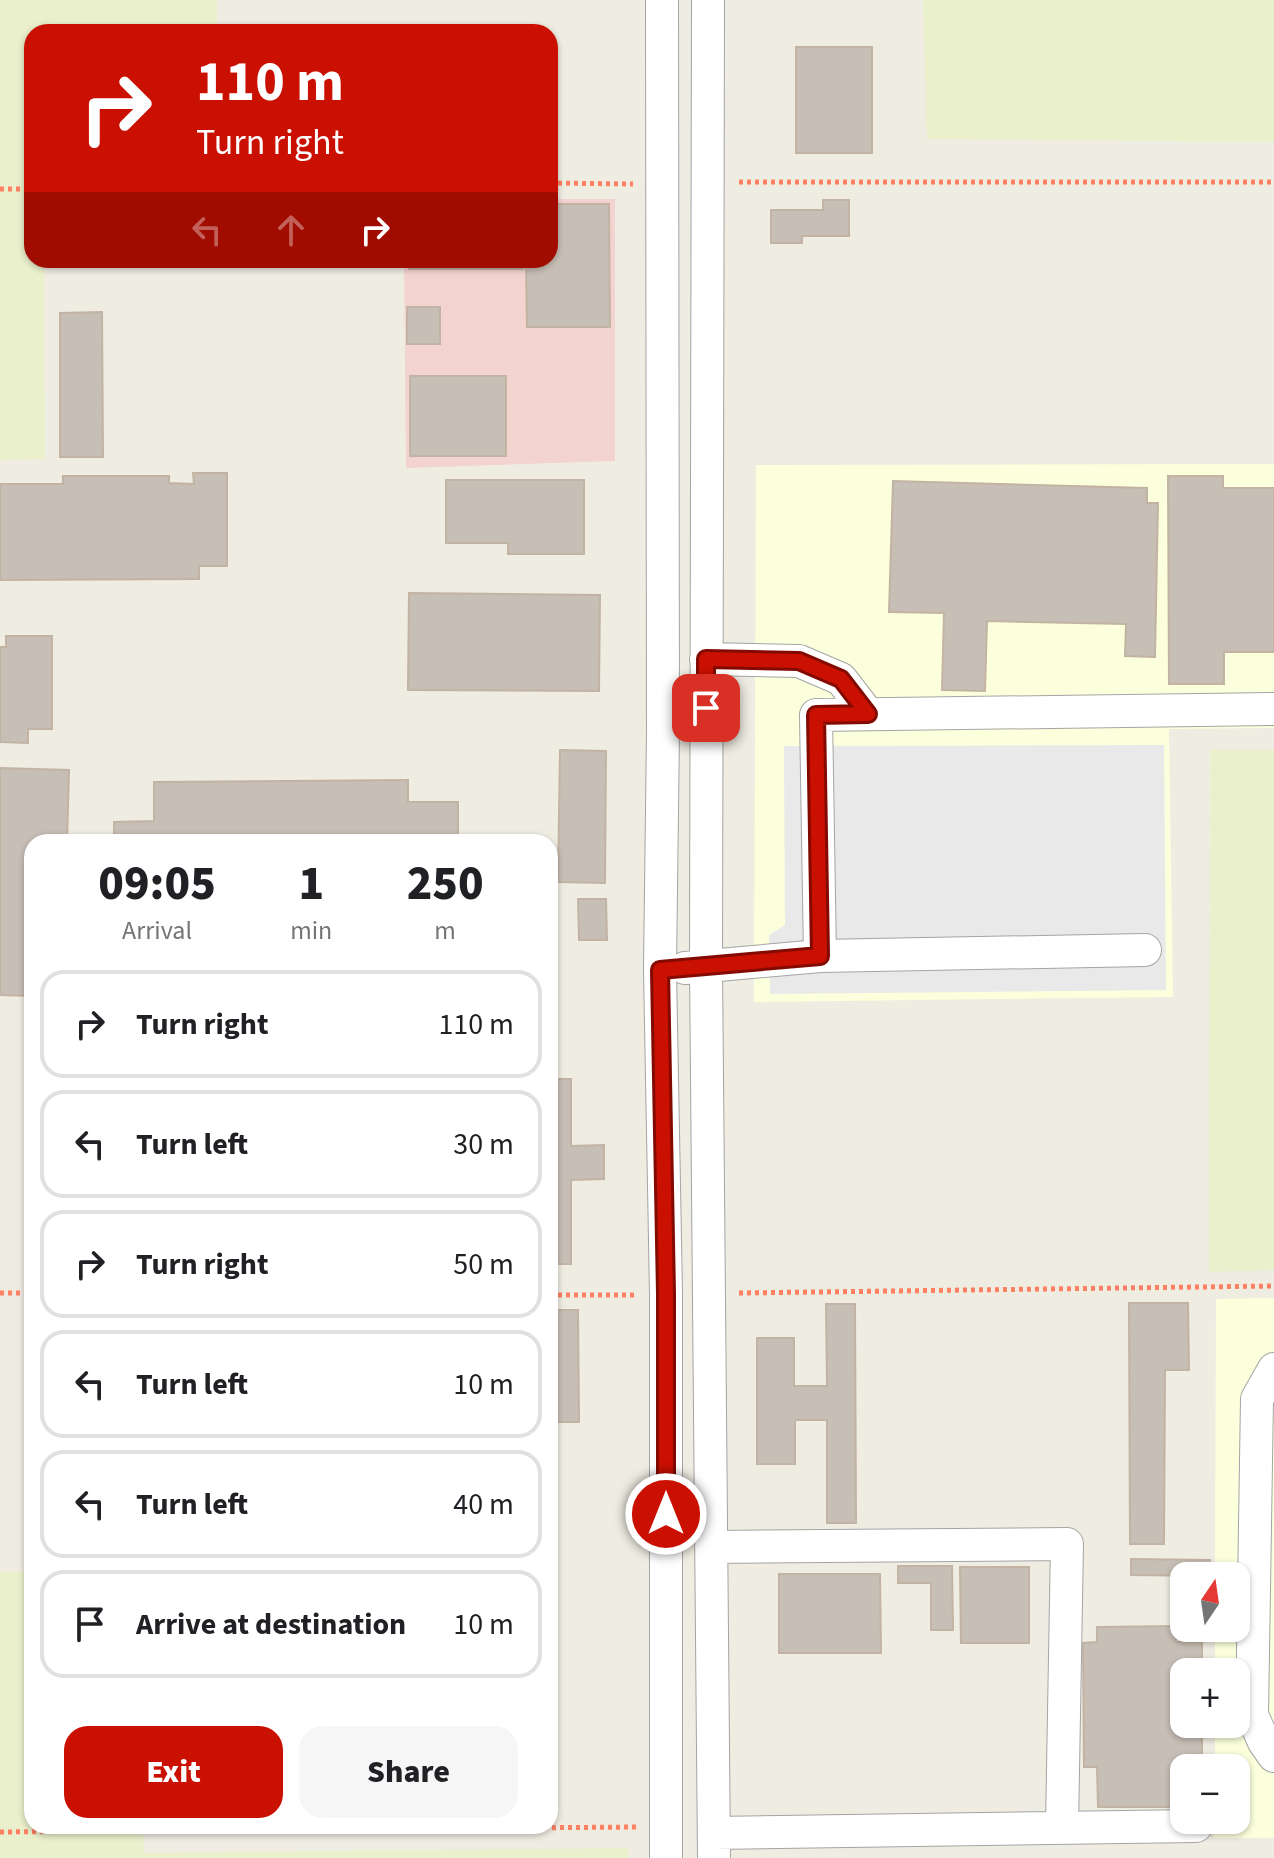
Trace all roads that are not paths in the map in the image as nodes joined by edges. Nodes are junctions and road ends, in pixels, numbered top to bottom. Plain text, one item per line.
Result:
1 (662, 0) edge
2 (708, 0) edge
3 (706, 659) junction
4 (1274, 709) edge
5 (868, 714) junction
6 (1145, 950) dead end
7 (820, 956) junction
8 (706, 966) junction
9 (660, 970) junction
10 (1274, 1369) edge
11 (1265, 1439) edge
12 (711, 1547) junction
13 (1265, 1549) edge
14 (1263, 1706) edge
15 (1274, 1756) edge
16 (1170, 1826) edge
17 (1062, 1827) junction
18 (666, 1843) edge
19 (714, 1846) edge

1 - 9 street
2 - 3 street
3 - 5 street
3 - 8 street
4 - 5 street
5 - 7 street
6 - 7 street
7 - 8 street
8 - 9 street
8 - 12 street
9 - 18 street
10 - 11 street
11 - 13 street
12 - 17 street
12 - 19 street
13 - 14 street
14 - 15 street
16 - 17 street
17 - 19 street

